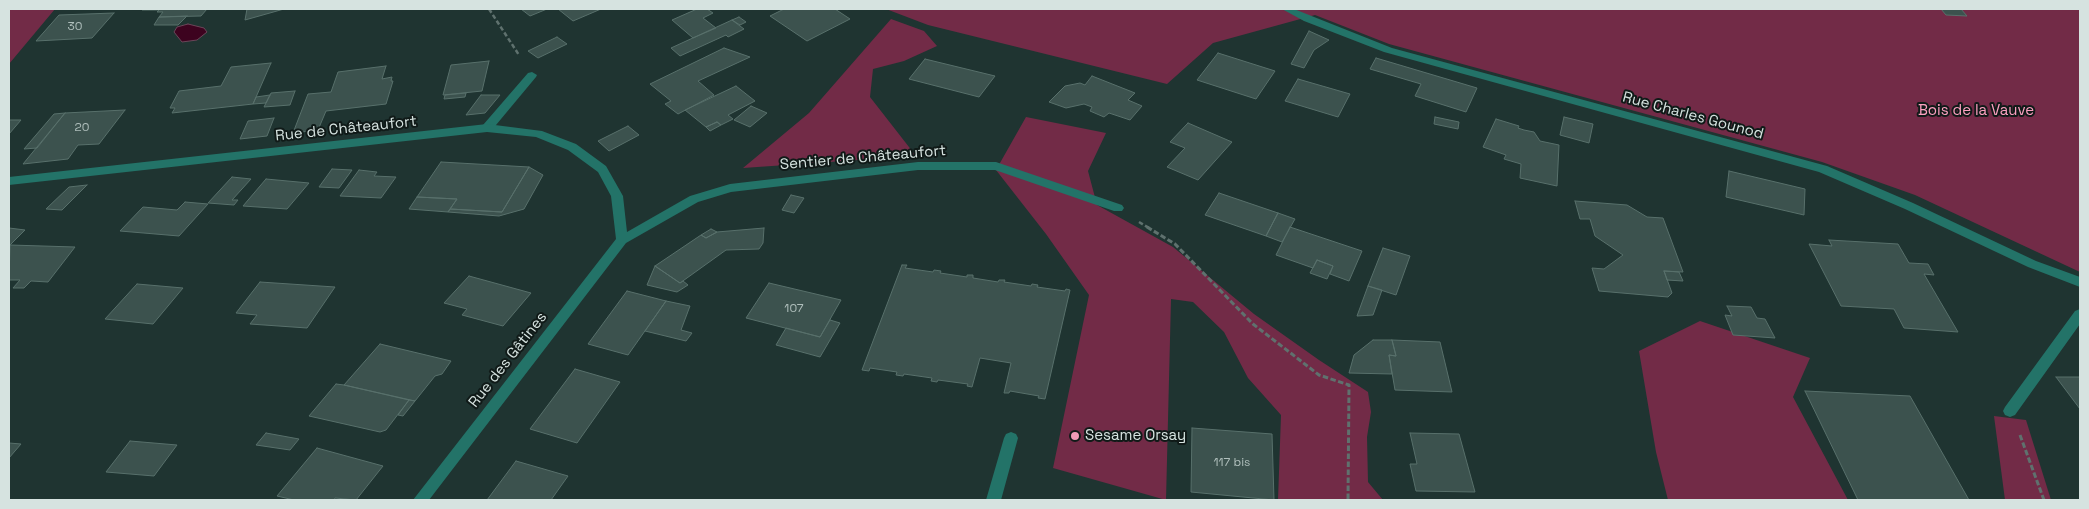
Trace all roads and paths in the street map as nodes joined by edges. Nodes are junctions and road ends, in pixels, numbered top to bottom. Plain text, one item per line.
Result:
1 (489, 9) edge
2 (1287, 9) edge
3 (532, 75) joint
4 (487, 128) junction
5 (9, 181) edge
6 (1118, 208) joint
7 (622, 240) junction
8 (2080, 282) edge
9 (2080, 314) edge
10 (2010, 411) joint
11 (1011, 438) dead end
12 (420, 500) edge
13 (992, 500) edge
14 (1348, 500) edge
15 (2044, 500) edge

1 - 3 path
2 - 8 street, Rue Charles Gounod
3 - 4 street
4 - 5 street, Rue de Châteaufort
4 - 7 street, Rue de Châteaufort
6 - 7 street, Sentier de Châteaufort
6 - 14 path
7 - 12 street, Rue des Gâtines
9 - 10 street
10 - 15 path
11 - 13 street

